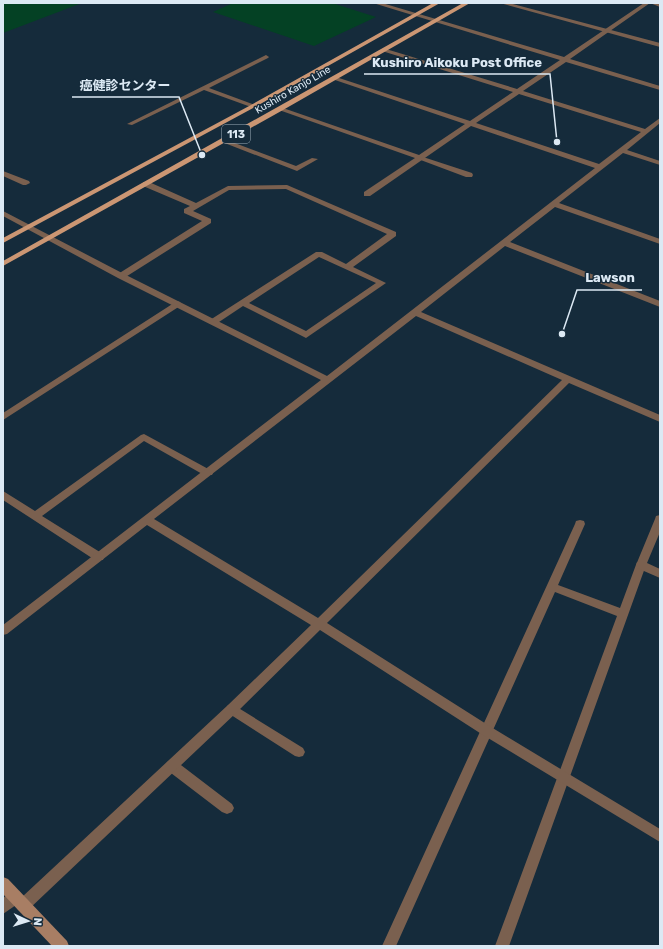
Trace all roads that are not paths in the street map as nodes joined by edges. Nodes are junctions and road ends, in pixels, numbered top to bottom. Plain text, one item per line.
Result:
1 (376, 3) edge
2 (437, 3) edge
3 (467, 3) edge
4 (503, 3) edge
5 (648, 3) edge
6 (653, 3) edge
7 (660, 5) edge
8 (415, 15) junction
9 (436, 21) junction
10 (606, 31) junction
11 (660, 45) edge
12 (384, 50) junction
13 (266, 57) dead end
14 (564, 60) junction
15 (334, 78) junction
16 (204, 88) junction
17 (660, 88) edge
18 (517, 91) junction
19 (253, 106) junction
20 (281, 109) junction
21 (660, 120) edge
22 (130, 124) dead end
23 (470, 124) junction
24 (646, 131) junction
25 (224, 141) junction
26 (621, 150) junction
27 (420, 158) junction
28 (314, 159) dead end
29 (660, 162) edge
30 (600, 166) junction
31 (3, 173) edge
32 (469, 175) dead end
33 (26, 183) dead end
34 (146, 184) junction
35 (367, 194) dead end
36 (554, 204) junction
37 (196, 206) junction
38 (3, 213) edge
39 (30, 226) junction
40 (50, 237) junction
41 (3, 241) edge
42 (660, 242) edge
43 (504, 243) junction
44 (3, 264) edge
45 (347, 267) junction
46 (121, 276) junction
47 (243, 303) junction
48 (177, 304) junction
49 (660, 304) edge
50 (414, 312) junction
51 (213, 322) junction
52 (568, 379) junction
53 (328, 380) junction
54 (3, 417) edge
55 (660, 419) edge
56 (208, 473) junction
57 (3, 495) edge
58 (35, 516) junction
59 (660, 519) edge
60 (147, 520) junction
61 (580, 524) dead end
62 (99, 558) junction
63 (641, 565) junction
64 (660, 574) edge
65 (552, 587) junction
66 (623, 614) junction
67 (319, 624) junction
68 (3, 631) edge
69 (232, 709) junction
70 (488, 731) junction
71 (299, 752) dead end
72 (172, 766) junction
73 (564, 778) junction
74 (227, 808) dead end
75 (660, 836) edge
76 (3, 884) edge
77 (19, 901) junction
78 (3, 907) edge
79 (62, 946) edge
80 (389, 946) edge
81 (502, 946) edge

1 - 8 street
2 - 8 main road, Kushiro Kanjo Line / 113
3 - 9 main road, Kushiro Kanjo Line / 113
4 - 10 street
5 - 10 street
6 - 7 street
8 - 9 street
8 - 19 main road, Kushiro Kanjo Line / 113
9 - 12 main road, Kushiro Kanjo Line / 113
9 - 14 street
10 - 11 street
10 - 14 street
12 - 15 main road, Kushiro Kanjo Line / 113
12 - 18 street
13 - 16 street
14 - 17 street
14 - 18 street
15 - 20 main road, Kushiro Kanjo Line / 113
15 - 23 street
16 - 19 street
16 - 22 street
18 - 23 street
18 - 24 street
19 - 39 main road, Kushiro Kanjo Line / 113
20 - 25 main road, Kushiro Kanjo Line / 113
20 - 27 street
21 - 24 street
23 - 27 street
23 - 30 street
24 - 26 street
25 - 28 street
25 - 34 main road, Kushiro Kanjo Line / 113
26 - 29 street
26 - 30 street
27 - 32 street
27 - 35 street
30 - 36 street
31 - 33 street
34 - 37 street
34 - 40 main road, Kushiro Kanjo Line / 113
36 - 42 street
36 - 43 street
37 - 45 street
37 - 46 street
38 - 39 street
39 - 40 street
39 - 41 main road, Kushiro Kanjo Line / 113
40 - 44 main road, Kushiro Kanjo Line / 113
40 - 46 street
43 - 49 street
43 - 50 street
45 - 47 street
45 - 47 street
46 - 48 street
47 - 51 street
48 - 51 street
48 - 54 street
50 - 52 street
50 - 53 street
51 - 53 street
52 - 55 street
52 - 67 street
53 - 56 street
56 - 58 street
56 - 60 street
57 - 58 street
58 - 62 street
59 - 63 street
60 - 62 street
60 - 67 street
61 - 65 street
62 - 68 street
63 - 64 street
63 - 66 street
65 - 66 street
65 - 70 street
66 - 73 street
67 - 69 street
67 - 70 street
69 - 71 street
69 - 72 street
70 - 73 street
70 - 80 street
72 - 74 street
72 - 77 street
73 - 75 street
73 - 81 street
76 - 77 street
77 - 78 street
77 - 79 street

